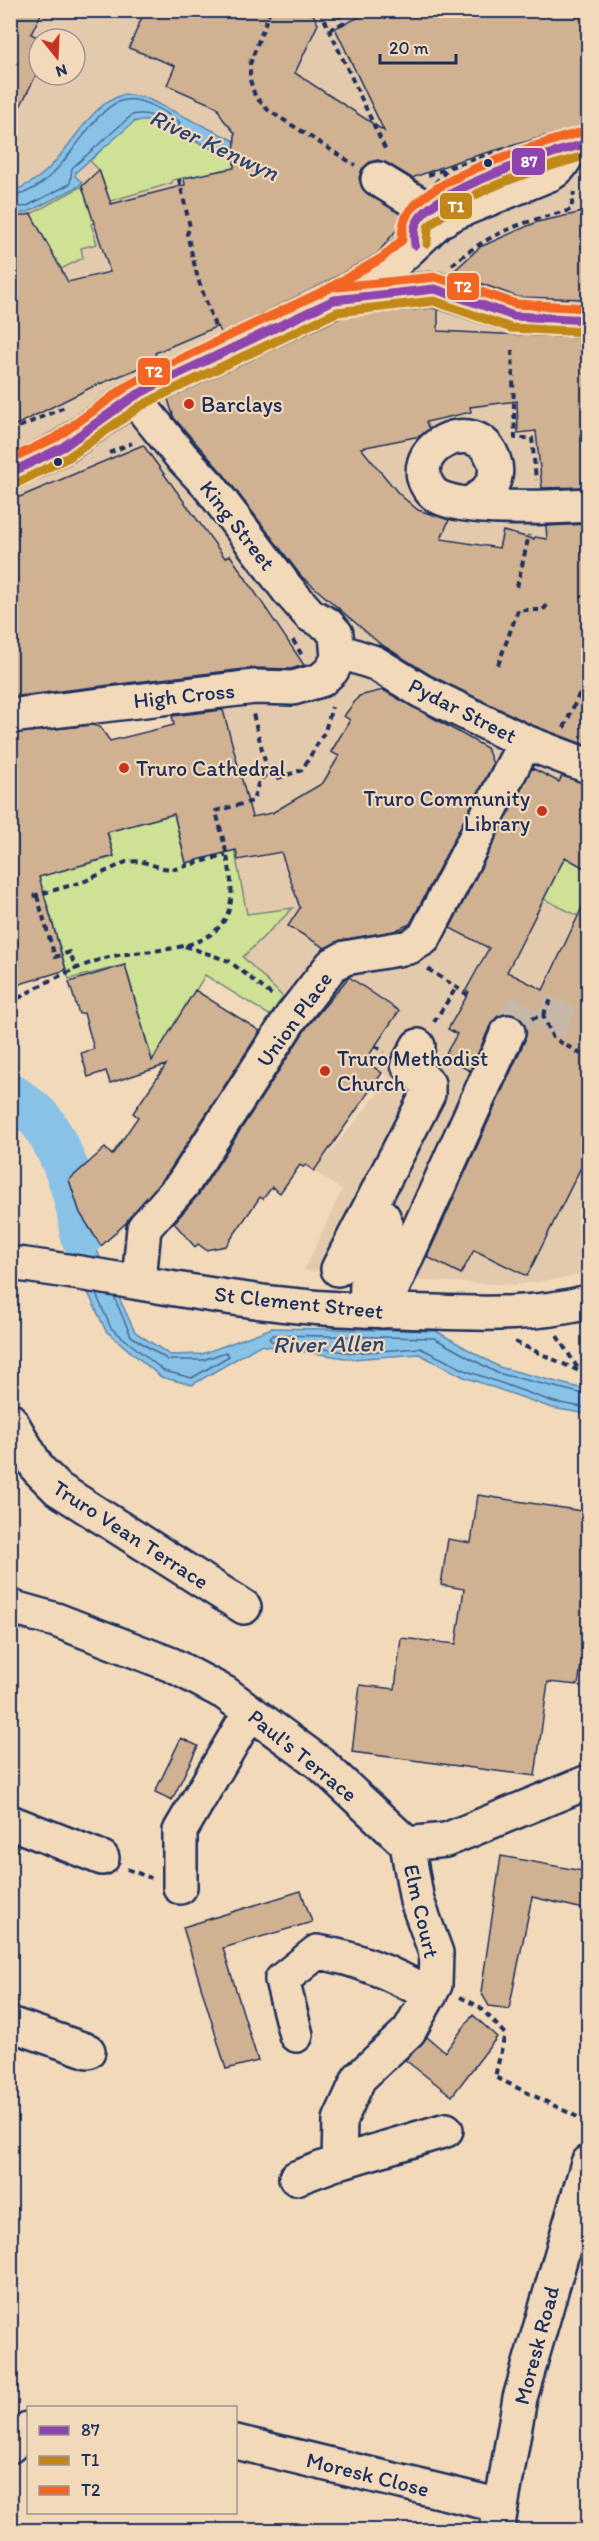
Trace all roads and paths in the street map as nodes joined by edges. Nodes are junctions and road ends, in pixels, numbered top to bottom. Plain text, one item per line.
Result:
1 (270, 10) edge
2 (320, 10) edge
3 (337, 10) edge
4 (329, 30) junction
5 (572, 142) edge
6 (179, 179) dead end
7 (575, 186) dead end
8 (414, 199) junction
9 (415, 245) junction
10 (443, 278) junction
11 (334, 300) junction
12 (588, 320) edge
13 (215, 327) dead end
14 (512, 350) dead end
15 (134, 397) junction
16 (140, 440) dead end
17 (107, 453) dead end
18 (10, 473) edge
19 (469, 504) dead end
20 (588, 505) edge
21 (537, 507) junction
22 (517, 587) dead end
23 (549, 603) dead end
24 (289, 635) dead end
25 (325, 660) junction
26 (498, 665) dead end
27 (588, 674) edge
28 (247, 688) junction
29 (10, 716) edge
30 (538, 747) junction
31 (588, 766) edge
32 (268, 773) junction
33 (226, 855) junction
34 (18, 902) dead end
35 (10, 903) edge
36 (422, 940) junction
37 (185, 946) junction
38 (76, 970) junction
39 (456, 988) junction
40 (468, 995) dead end
41 (550, 1000) dead end
42 (10, 1004) edge
43 (543, 1015) dead end
44 (292, 1016) junction
45 (508, 1032) tunnel mouth
46 (418, 1046) joint
47 (371, 1205) junction
48 (421, 1254) dead end
49 (10, 1263) edge
50 (338, 1269) dead end
51 (139, 1281) junction
52 (588, 1302) edge
53 (541, 1310) junction
54 (380, 1311) junction
55 (580, 1371) dead end
56 (10, 1420) edge
57 (10, 1607) edge
58 (244, 1607) dead end
59 (250, 1712) junction
60 (588, 1782) edge
61 (10, 1822) edge
62 (407, 1844) junction
63 (102, 1858) joint
64 (170, 1884) joint
65 (433, 1990) junction
66 (10, 2024) edge
67 (296, 2036) dead end
68 (88, 2051) dead end
69 (588, 2122) edge
70 (446, 2130) dead end
71 (339, 2162) junction
72 (588, 2163) edge
73 (296, 2178) dead end
74 (27, 2430) edge
75 (237, 2442) edge
76 (10, 2446) edge
77 (499, 2518) edge

1 - 8 path
2 - 4 path
3 - 4 path
4 - 8 path
5 - 8 path
5 - 8 street
6 - 13 path
7 - 10 path
8 - 9 street
9 - 10 street
9 - 11 street
10 - 11 street
10 - 12 street
11 - 15 street
14 - 21 path
15 - 18 street
15 - 25 street, King Street
16 - 17 path
19 - 21 street
20 - 21 street
21 - 22 path
23 - 26 path
24 - 25 path
25 - 28 street, High Cross
25 - 30 street, Pydar Street
25 - 32 path
27 - 30 path
28 - 29 street, High Cross
28 - 32 path
30 - 31 street, Pydar Street
30 - 36 street
32 - 33 path
33 - 37 path
33 - 38 path
34 - 35 path
36 - 39 path
36 - 44 street, Union Place
37 - 38 path
37 - 44 path
38 - 42 path
39 - 40 path
39 - 46 path
41 - 43 path
44 - 51 street, Union Place
45 - 54 street
46 - 47 street
47 - 50 street
47 - 54 street
48 - 54 street
49 - 51 street, St Clement Street
51 - 54 street, St Clement Street
52 - 53 street, St Clement Street
53 - 54 street, St Clement Street
53 - 55 path
56 - 58 street, Truro Vean Terrace
57 - 59 street, Paul's Terrace
59 - 62 street, Paul's Terrace
59 - 64 street
60 - 62 street
61 - 63 street
62 - 65 street, Elm Court
63 - 64 path
65 - 67 street
65 - 69 path
65 - 71 street, Elm Court
66 - 68 street
70 - 71 street
71 - 73 street
72 - 77 street, Moresk Road
74 - 76 street
75 - 77 street, Moresk Close

